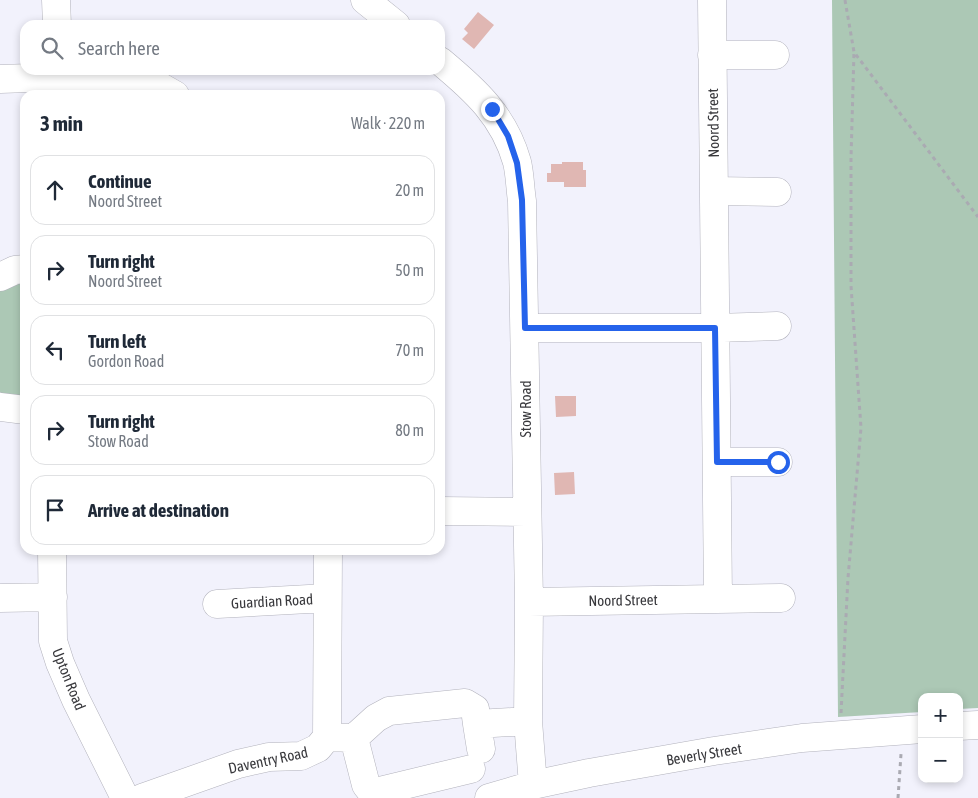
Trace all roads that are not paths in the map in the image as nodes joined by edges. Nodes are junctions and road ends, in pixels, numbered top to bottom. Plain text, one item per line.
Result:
1 (56, 0) edge
2 (365, 0) edge
3 (712, 0) edge
4 (57, 20) edge
5 (390, 20) edge
6 (712, 55) junction
7 (775, 55) dead end
8 (445, 65) edge
9 (46, 75) edge
10 (72, 75) edge
11 (0, 79) edge
12 (168, 90) edge
13 (714, 191) junction
14 (777, 192) dead end
15 (20, 270) edge
16 (0, 277) edge
17 (777, 326) dead end
18 (525, 328) junction
19 (715, 328) junction
20 (0, 407) edge
21 (20, 409) edge
22 (717, 462) junction
23 (778, 462) dead end
24 (445, 511) edge
25 (526, 512) junction
26 (52, 555) edge
27 (328, 555) edge
28 (53, 597) junction
29 (0, 598) edge
30 (327, 598) junction
31 (718, 598) junction
32 (781, 598) dead end
33 (529, 602) junction
34 (217, 604) dead end
35 (528, 721) junction
36 (978, 725) edge
37 (963, 726) edge
38 (912, 730) edge
39 (327, 737) junction
40 (354, 738) junction
41 (477, 748) junction
42 (532, 785) junction
43 (125, 798) edge
44 (142, 798) edge
45 (489, 798) edge

1 - 4 street
2 - 5 street
3 - 6 street, Noord Street
6 - 7 street
6 - 13 street, Noord Street
8 - 18 street, Stow Road
9 - 11 street
10 - 12 street
13 - 14 street
13 - 19 street, Noord Street
15 - 16 street
17 - 19 street
18 - 19 street
18 - 25 street, Stow Road
19 - 22 street, Noord Street
20 - 21 street
22 - 23 street
22 - 31 street, Noord Street
24 - 25 street
25 - 33 street, Stow Road
26 - 28 street, Upton Road
27 - 30 street, Daventry Road
28 - 29 street
28 - 43 street, Upton Road
30 - 34 street, Guardian Road
30 - 39 street, Daventry Road
31 - 32 street, Noord Street
31 - 33 street, Noord Street
33 - 35 street, Stow Road
35 - 41 street
35 - 42 street, Stow Road
36 - 37 street
38 - 42 street, Beverly Street
39 - 40 street
39 - 44 street, Daventry Road
40 - 41 street
40 - 41 street
42 - 45 street, Beverly Street

